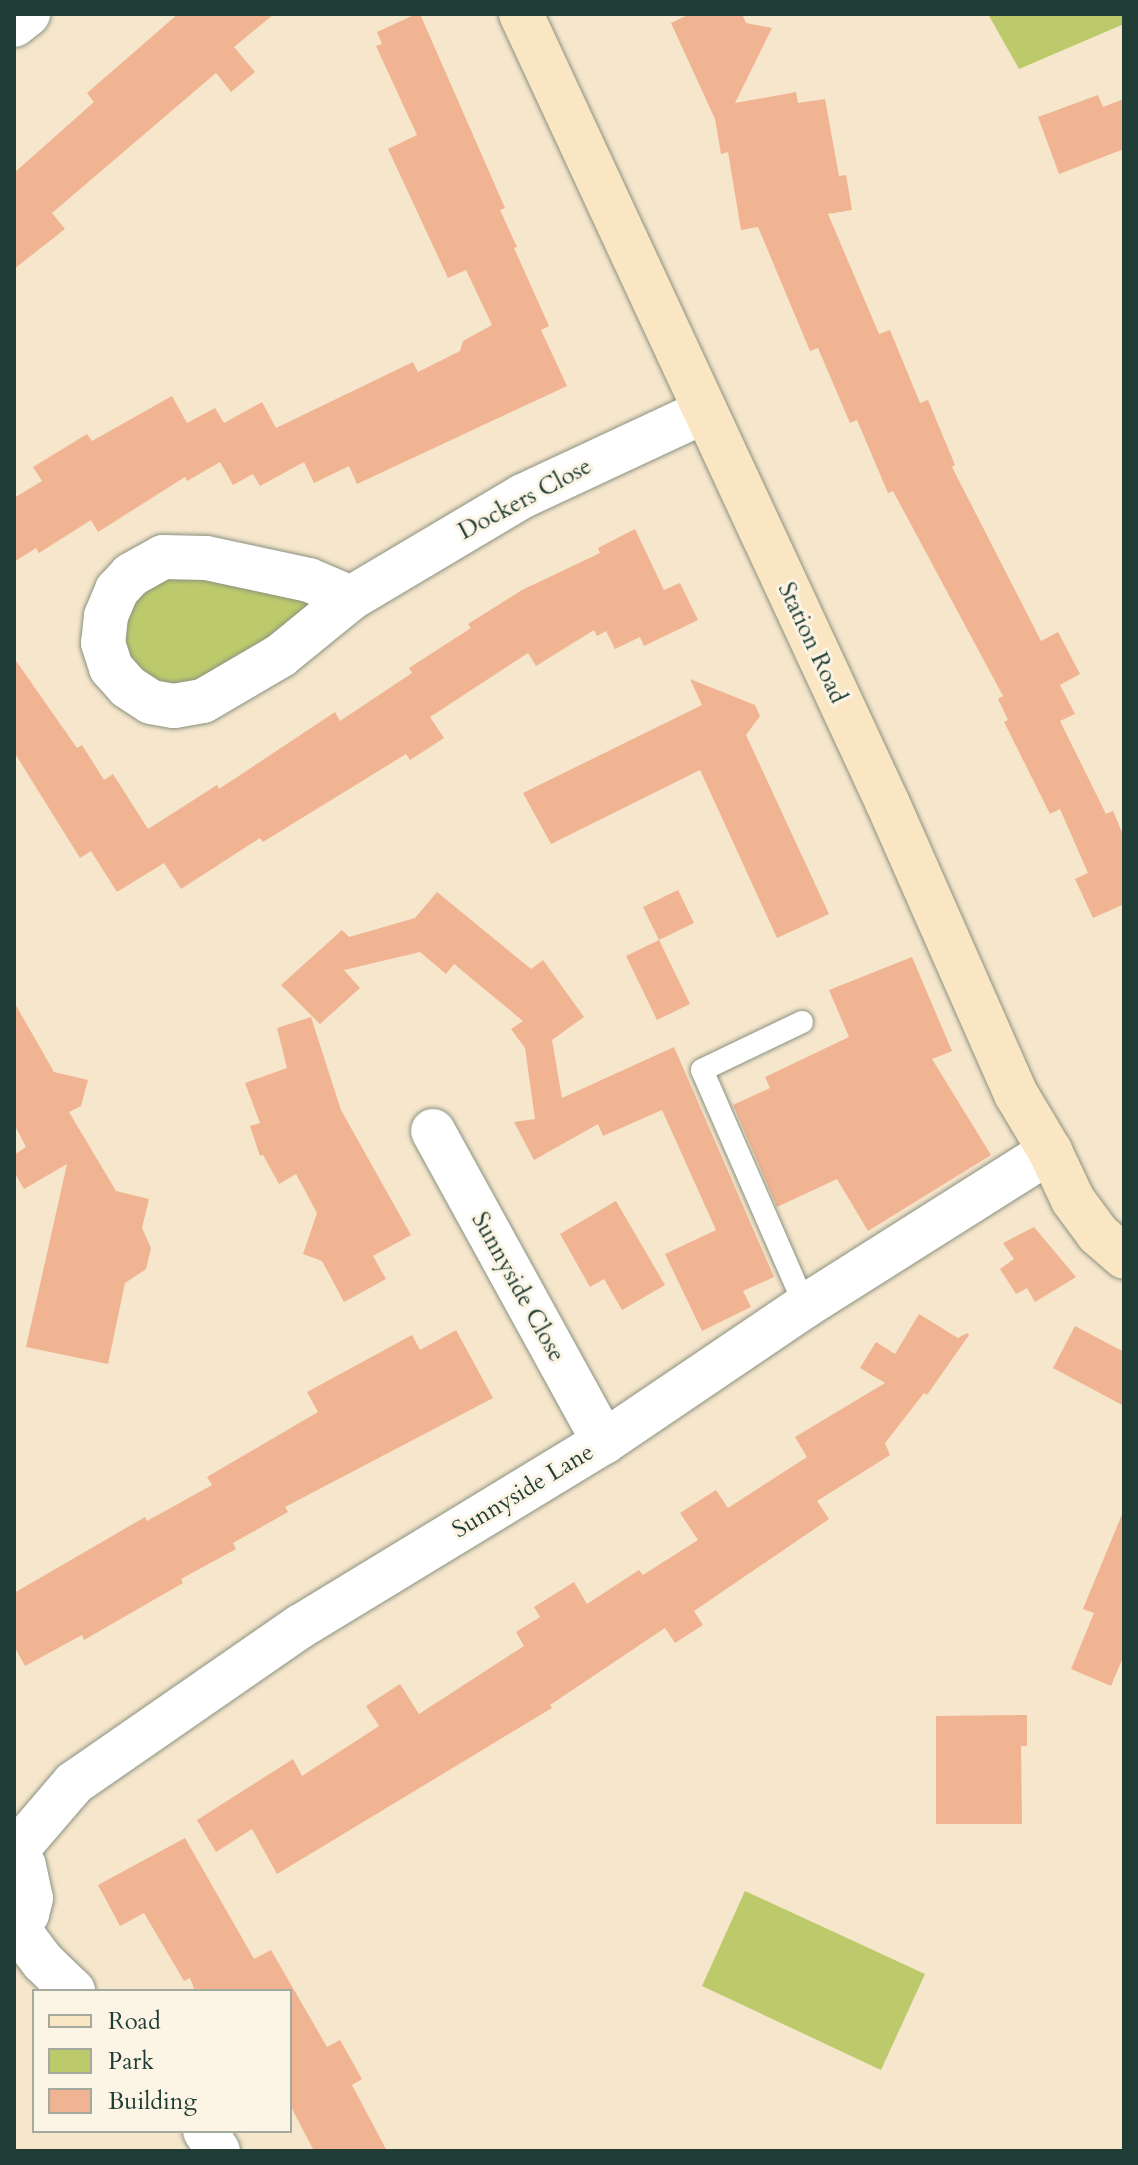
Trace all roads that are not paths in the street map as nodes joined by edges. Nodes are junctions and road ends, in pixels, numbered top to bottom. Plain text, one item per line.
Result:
1 (28, 14) edge
2 (521, 14) edge
3 (14, 25) edge
4 (705, 411) junction
5 (351, 598) junction
6 (802, 1022) dead end
7 (433, 1131) dead end
8 (1050, 1151) junction
9 (1124, 1257) edge
10 (805, 1306) junction
11 (604, 1442) junction
12 (14, 1853) edge
13 (16, 1930) edge
14 (71, 1989) edge
15 (206, 2133) edge
16 (218, 2151) edge

1 - 3 street
2 - 4 street, Station Road
4 - 5 street, Dockers Close
4 - 8 street, Station Road
5 - 5 street, Dockers Close
6 - 10 lane
7 - 11 street, Sunnyside Close
8 - 9 street, Station Road
8 - 10 street, Sunnyside Lane
10 - 11 street, Sunnyside Lane
11 - 12 street, Sunnyside Lane
12 - 13 street, Sunnyside Lane
13 - 14 street
15 - 16 street

